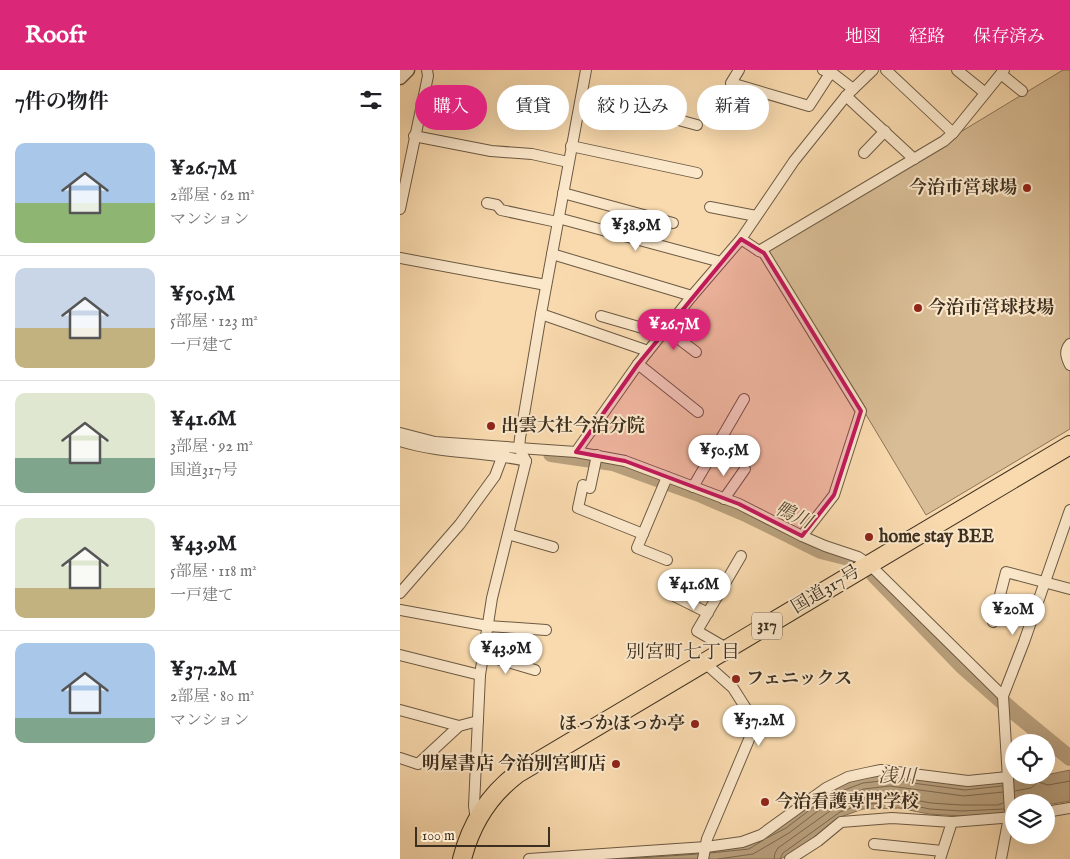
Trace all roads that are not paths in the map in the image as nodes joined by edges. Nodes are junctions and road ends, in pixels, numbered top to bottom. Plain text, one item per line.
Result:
1 (408, 70) edge
2 (428, 70) edge
3 (586, 70) edge
4 (739, 70) edge
5 (873, 70) edge
6 (886, 70) edge
7 (957, 70) edge
8 (827, 71) edge
9 (1002, 72) edge
10 (400, 78) edge
11 (584, 85) edge
12 (1022, 90) dead end
13 (850, 92) junction
14 (984, 92) junction
15 (579, 110) edge
16 (687, 122) edge
17 (697, 125) dead end
18 (885, 131) junction
19 (953, 133) junction
20 (414, 136) junction
21 (572, 146) junction
22 (864, 154) dead end
23 (914, 159) junction
24 (568, 162) junction
25 (697, 174) dead end
26 (563, 193) junction
27 (487, 203) dead end
28 (710, 207) dead end
29 (400, 208) edge
30 (756, 216) junction
31 (558, 220) junction
32 (673, 223) dead end
33 (741, 239) junction
34 (759, 251) junction
35 (552, 254) junction
36 (400, 258) edge
37 (721, 262) junction
38 (546, 285) junction
39 (692, 296) junction
40 (541, 314) junction
41 (601, 316) dead end
42 (665, 332) junction
43 (1070, 344) edge
44 (648, 351) junction
45 (696, 352) dead end
46 (638, 364) junction
47 (1070, 365) edge
48 (744, 399) dead end
49 (698, 412) dead end
50 (400, 433) edge
51 (400, 441) edge
52 (1070, 445) edge
53 (519, 448) junction
54 (504, 451) junction
55 (576, 452) junction
56 (597, 455) junction
57 (526, 461) junction
58 (745, 469) dead end
59 (667, 476) junction
60 (693, 487) junction
61 (724, 499) junction
62 (1070, 510) edge
63 (508, 534) junction
64 (643, 534) junction
65 (802, 536) junction
66 (553, 547) dead end
67 (741, 556) dead end
68 (667, 560) dead end
69 (869, 564) junction
70 (1044, 583) junction
71 (1070, 589) edge
72 (400, 593) edge
73 (672, 596) dead end
74 (400, 610) edge
75 (708, 612) junction
76 (993, 622) dead end
77 (488, 626) junction
78 (546, 630) dead end
79 (728, 649) junction
80 (400, 655) edge
81 (484, 655) junction
82 (705, 663) junction
83 (535, 670) dead end
84 (480, 675) junction
85 (1003, 696) junction
86 (400, 710) edge
87 (478, 721) junction
88 (459, 726) junction
89 (1006, 734) edge
90 (400, 758) edge
91 (1005, 779) edge
92 (1070, 808) edge
93 (1055, 810) edge
94 (1005, 817) edge
95 (476, 820) junction
96 (952, 822) junction
97 (1005, 842) edge
98 (874, 844) dead end
99 (704, 852) edge
100 (941, 855) edge
101 (462, 859) edge
102 (529, 859) edge
103 (790, 859) edge
104 (1001, 859) edge

1 - 10 street
2 - 20 street
3 - 11 street
4 - 8 street
5 - 13 street
6 - 19 street
7 - 14 street
8 - 13 street
9 - 12 street
9 - 14 street
13 - 18 street
13 - 30 street
14 - 19 street
15 - 21 street
16 - 17 street
18 - 22 street
18 - 23 street
19 - 23 street
20 - 24 street
20 - 29 street
21 - 24 street
21 - 25 street
23 - 34 street
24 - 26 street
26 - 31 street
26 - 32 street
27 - 31 street
28 - 30 street
30 - 33 street
31 - 35 street
31 - 37 street
33 - 34 street
33 - 37 street
34 - 65 street
35 - 38 street
35 - 39 street
36 - 38 street
37 - 39 street
38 - 40 street
39 - 42 street
40 - 44 street
40 - 53 street
41 - 42 street
42 - 44 street
42 - 45 street
43 - 47 street
44 - 46 street
46 - 49 street
46 - 55 street
48 - 60 street
50 - 54 street
51 - 54 street
52 - 69 highway, 国道317号 / 317
53 - 54 street
53 - 55 street
53 - 57 street
54 - 57 street
54 - 72 street
55 - 56 street
56 - 59 street
56 - 64 street
57 - 63 street
58 - 61 street
59 - 60 street
59 - 64 street
60 - 61 street
61 - 65 street
62 - 70 street
63 - 66 street
63 - 77 street
64 - 68 street
65 - 69 street
67 - 75 street
69 - 79 highway, 国道317号 / 317
69 - 85 street
70 - 71 street
70 - 76 street
70 - 85 street
73 - 75 street
74 - 77 street
75 - 79 street
77 - 78 street
77 - 81 street
79 - 82 highway, 国道317号 / 317
80 - 84 street
81 - 83 street
81 - 84 street
82 - 95 highway, 国道317号 / 317
82 - 99 street
84 - 87 street
85 - 89 street
86 - 88 street
87 - 88 street
87 - 95 street
88 - 90 street
91 - 99 street
92 - 93 street
94 - 96 street
95 - 101 highway, 国道317号 / 317
96 - 100 street
96 - 103 street
97 - 104 street
98 - 100 street
99 - 102 street

